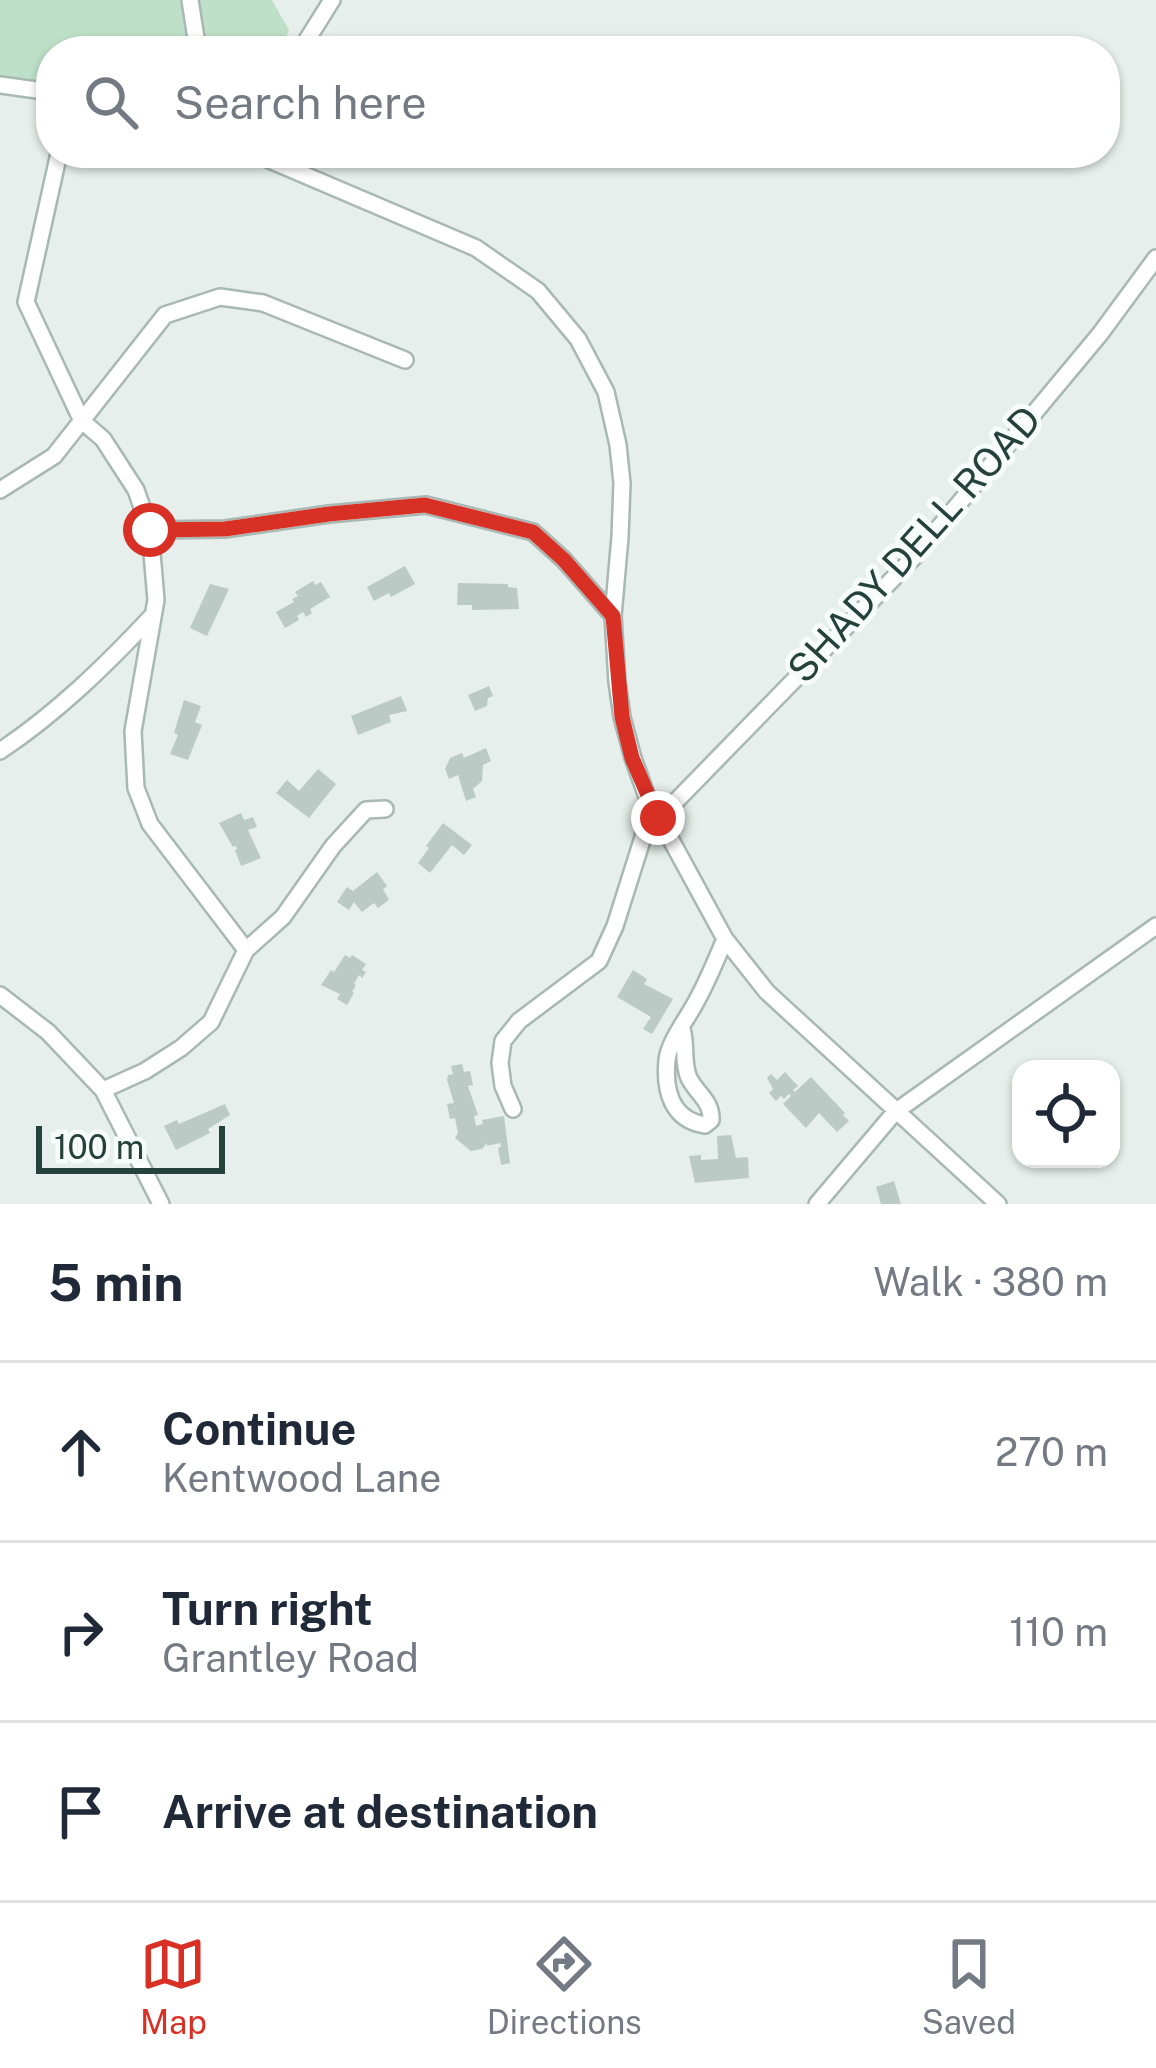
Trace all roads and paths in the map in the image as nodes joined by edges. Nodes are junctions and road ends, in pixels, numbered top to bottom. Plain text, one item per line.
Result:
1 (190, 0) edge
2 (332, 0) edge
3 (196, 36) edge
4 (309, 36) edge
5 (0, 85) edge
6 (36, 90) edge
7 (56, 168) edge
8 (289, 168) edge
9 (1156, 258) edge
10 (405, 360) dead end
11 (82, 421) junction
12 (0, 490) edge
13 (150, 530) junction
14 (154, 614) junction
15 (613, 616) junction
16 (0, 751) edge
17 (385, 809) dead end
18 (658, 818) junction
19 (1156, 926) edge
20 (725, 939) junction
21 (246, 950) junction
22 (0, 995) edge
23 (682, 1029) junction
24 (103, 1090) junction
25 (513, 1109) dead end
26 (895, 1112) junction
27 (161, 1204) edge
28 (817, 1204) edge
29 (998, 1204) edge

1 - 3 street
2 - 4 street
5 - 6 street
7 - 11 street
8 - 15 street
9 - 18 street, SHADY DELL ROAD
10 - 11 street
11 - 12 street
11 - 13 street
13 - 14 street
13 - 15 street
14 - 16 street
14 - 21 street
15 - 18 street
17 - 21 street
18 - 20 street
18 - 25 street, SHADY DELL ROAD
19 - 26 street
20 - 23 street
20 - 26 street
21 - 24 street
22 - 24 street
23 - 23 street
24 - 27 street
26 - 28 street
26 - 29 street

